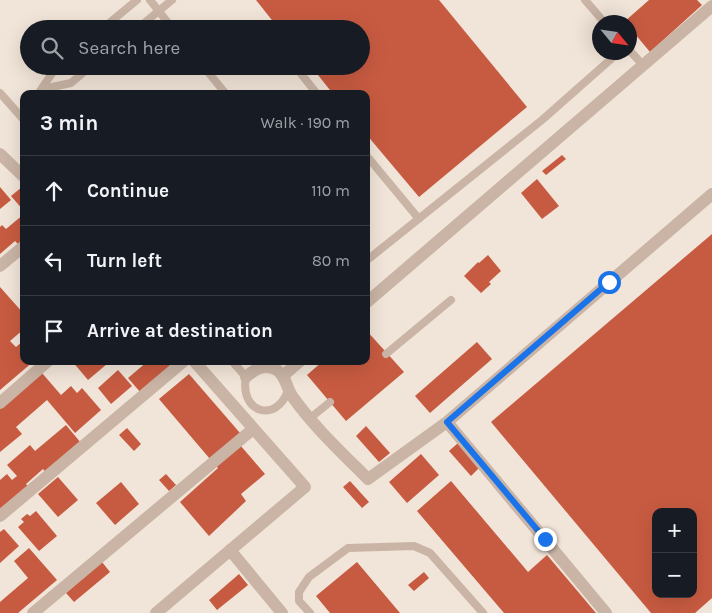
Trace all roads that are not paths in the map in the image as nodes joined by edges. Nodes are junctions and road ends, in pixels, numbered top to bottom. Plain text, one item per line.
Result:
1 (137, 0) edge
2 (150, 0) edge
3 (172, 0) edge
4 (585, 0) edge
5 (712, 6) edge
6 (158, 11) junction
7 (598, 15) edge
8 (113, 20) edge
9 (148, 20) edge
10 (166, 20) edge
11 (637, 59) edge
12 (610, 60) edge
13 (643, 65) junction
14 (51, 75) edge
15 (80, 75) edge
16 (210, 75) edge
17 (302, 75) edge
18 (42, 90) edge
19 (45, 90) edge
20 (223, 90) edge
21 (314, 90) edge
22 (0, 94) edge
23 (20, 110) edge
24 (17, 113) junction
25 (20, 116) edge
26 (0, 154) edge
27 (370, 160) edge
28 (20, 173) edge
29 (712, 194) edge
30 (418, 219) junction
31 (20, 249) edge
32 (370, 258) edge
33 (0, 266) edge
34 (451, 300) dead end
35 (370, 301) edge
36 (386, 354) dead end
37 (43, 365) edge
38 (179, 365) edge
39 (197, 365) edge
40 (236, 365) edge
41 (264, 365) edge
42 (268, 365) edge
43 (295, 365) edge
44 (284, 375) junction
45 (246, 377) junction
46 (288, 390) junction
47 (330, 402) dead end
48 (0, 403) edge
49 (309, 419) junction
50 (447, 422) junction
51 (253, 429) junction
52 (0, 516) edge
53 (230, 550) junction
54 (33, 613) edge
55 (156, 613) edge
56 (282, 613) edge
57 (310, 613) edge
58 (483, 613) edge
59 (606, 613) edge

1 - 8 lane
2 - 6 lane
3 - 6 lane
4 - 7 lane
5 - 13 street
6 - 9 lane
6 - 10 lane
11 - 13 lane
12 - 30 lane
13 - 35 street
14 - 18 lane
15 - 19 lane
16 - 20 lane
17 - 21 lane
22 - 24 lane
23 - 24 lane
24 - 25 lane
26 - 28 street
27 - 30 lane
29 - 50 street
30 - 32 lane
31 - 33 street
34 - 36 lane
37 - 48 street
38 - 52 street
39 - 51 street
40 - 45 lane
41 - 45 street
42 - 44 street
43 - 44 street
44 - 46 street
45 - 46 lane
46 - 49 street
47 - 49 lane
49 - 50 street
50 - 59 street
51 - 53 street
51 - 54 street
53 - 55 street
53 - 56 street
57 - 58 lane

